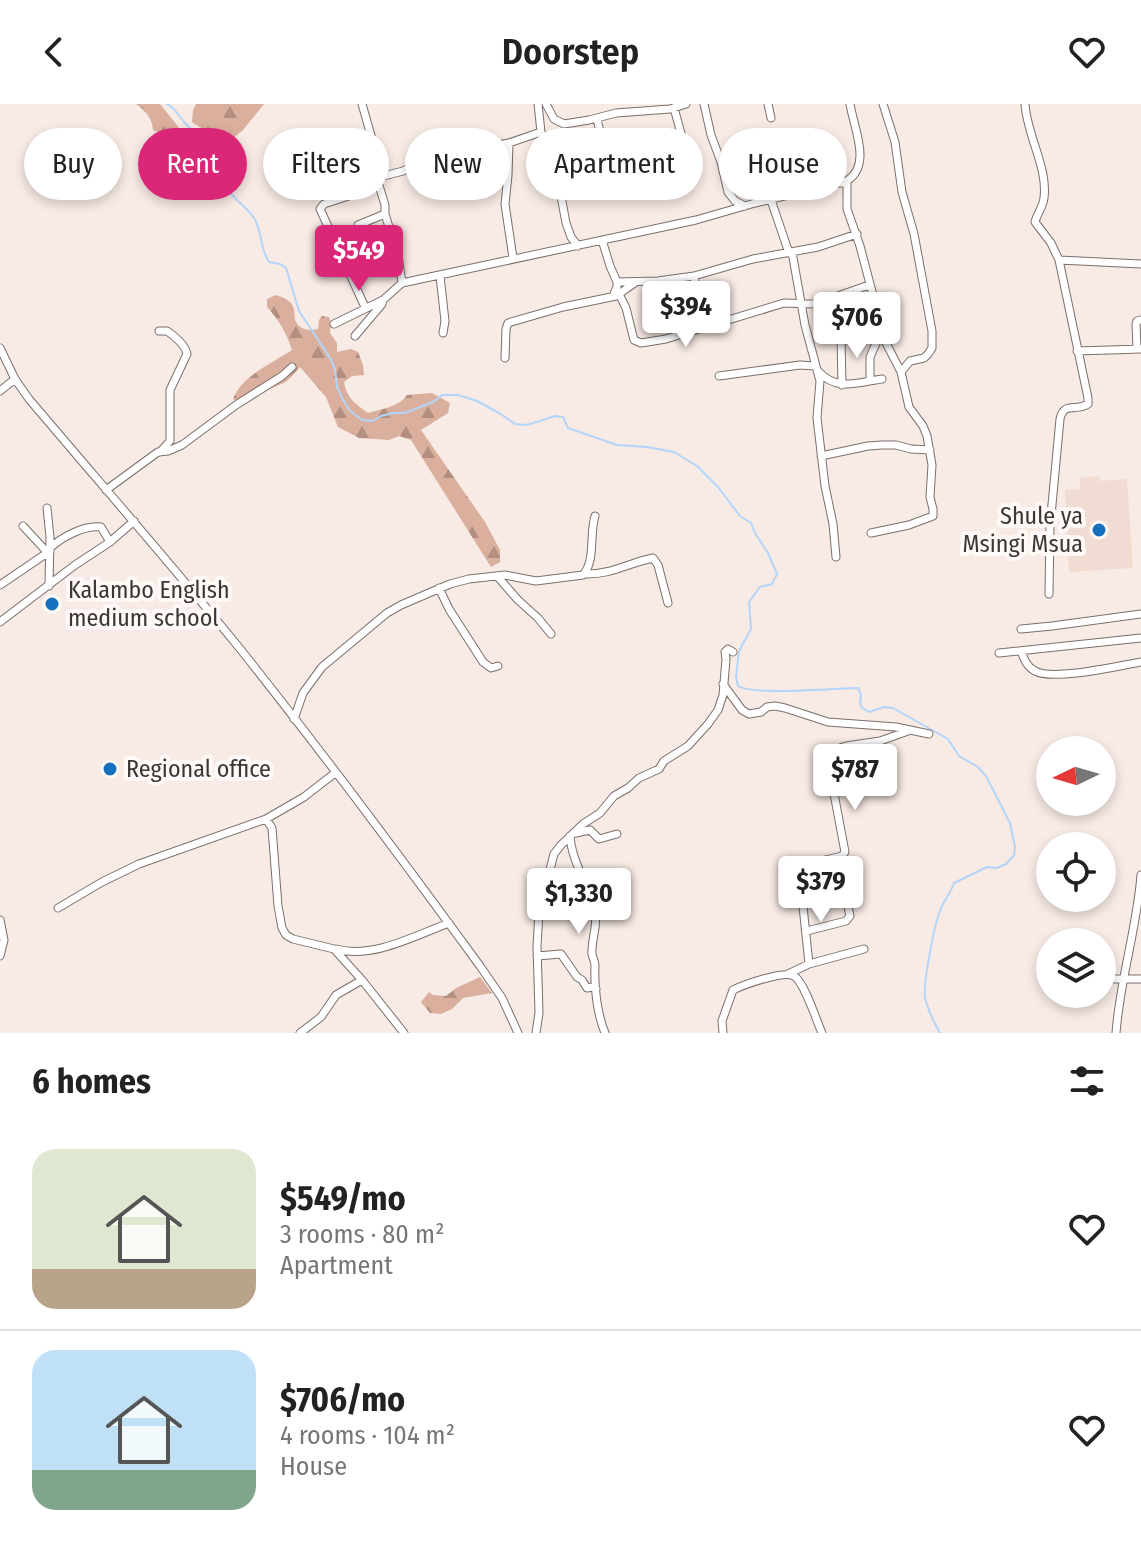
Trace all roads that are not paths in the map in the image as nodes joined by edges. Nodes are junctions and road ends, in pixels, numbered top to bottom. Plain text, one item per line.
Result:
1 (362, 104) edge
2 (538, 104) edge
3 (546, 104) edge
4 (686, 104) edge
5 (704, 104) edge
6 (768, 104) edge
7 (850, 104) edge
8 (883, 104) edge
9 (1025, 104) edge
10 (652, 107) edge
11 (674, 108) junction
12 (771, 118) dead end
13 (597, 119) junction
14 (369, 128) edge
15 (541, 128) edge
16 (599, 128) edge
17 (680, 128) edge
18 (847, 180) edge
19 (334, 200) edge
20 (383, 200) edge
21 (505, 200) edge
22 (562, 200) edge
23 (771, 200) joint
24 (846, 200) edge
25 (745, 206) junction
26 (385, 214) junction
27 (358, 225) dead end
28 (857, 234) junction
29 (602, 240) junction
30 (578, 246) junction
31 (790, 252) junction
32 (513, 258) junction
33 (1059, 260) junction
34 (1141, 264) edge
35 (440, 276) junction
36 (694, 276) junction
37 (617, 282) junction
38 (636, 282) junction
39 (402, 283) junction
40 (869, 285) junction
41 (616, 295) junction
42 (383, 300) junction
43 (801, 303) junction
44 (365, 307) junction
45 (1141, 320) edge
46 (334, 324) dead end
47 (708, 325) junction
48 (882, 330) junction
49 (159, 331) dead end
50 (443, 333) dead end
51 (355, 336) dead end
52 (841, 338) dead end
53 (0, 348) edge
54 (1139, 349) edge
55 (1077, 351) junction
56 (505, 358) dead end
57 (292, 367) dead end
58 (816, 368) junction
59 (901, 372) junction
60 (719, 376) dead end
61 (15, 379) junction
62 (882, 379) dead end
63 (870, 381) junction
64 (842, 385) junction
65 (0, 391) edge
66 (930, 450) junction
67 (160, 452) junction
68 (821, 456) junction
69 (106, 490) junction
70 (47, 508) dead end
71 (595, 516) dead end
72 (134, 521) junction
73 (23, 526) dead end
74 (871, 533) dead end
75 (110, 542) junction
76 (49, 550) junction
77 (836, 557) dead end
78 (584, 574) junction
79 (497, 576) junction
80 (0, 585) edge
81 (49, 586) junction
82 (439, 588) junction
83 (1049, 594) dead end
84 (668, 603) dead end
85 (1141, 614) edge
86 (0, 622) edge
87 (1021, 629) dead end
88 (551, 634) dead end
89 (1141, 638) edge
90 (1021, 651) junction
91 (733, 652) dead end
92 (999, 653) dead end
93 (1141, 662) edge
94 (498, 666) dead end
95 (723, 684) junction
96 (294, 719) junction
97 (908, 731) junction
98 (929, 734) dead end
99 (335, 773) junction
100 (266, 819) junction
101 (617, 834) dead end
102 (572, 835) junction
103 (788, 869) dead end
104 (1141, 875) edge
105 (830, 876) dead end
106 (801, 887) dead end
107 (58, 908) dead end
108 (0, 922) edge
109 (449, 923) junction
110 (807, 931) junction
111 (334, 949) junction
112 (864, 949) dead end
113 (0, 956) edge
114 (537, 956) junction
115 (809, 964) junction
116 (788, 974) junction
117 (1116, 979) edge
118 (1122, 979) junction
119 (1141, 979) edge
120 (362, 980) junction
121 (596, 989) junction
122 (300, 1033) edge
123 (404, 1033) edge
124 (518, 1033) edge
125 (536, 1033) edge
126 (605, 1033) edge
127 (723, 1033) edge
128 (822, 1033) edge
129 (1116, 1033) edge

1 - 14 street
2 - 15 street
3 - 13 street
4 - 11 street
5 - 25 street
6 - 12 street
7 - 18 street
8 - 59 street
9 - 33 street
10 - 11 street
10 - 13 street
11 - 17 street
13 - 16 street
19 - 44 street
20 - 26 street
21 - 32 street
22 - 30 street
23 - 25 street
23 - 31 street
24 - 28 street
25 - 29 street
26 - 27 street
26 - 39 street
28 - 31 street
28 - 40 street
29 - 30 street
29 - 37 street
30 - 32 street
31 - 36 street
31 - 43 street
32 - 35 street
33 - 34 street
33 - 55 street
35 - 39 street
35 - 50 street
36 - 38 street
36 - 47 street
37 - 38 street
37 - 41 street
38 - 41 street
39 - 42 street
40 - 43 street
40 - 48 street
41 - 47 street
41 - 56 street
42 - 44 street
42 - 51 street
43 - 47 street
43 - 58 street
44 - 46 street
45 - 54 street
48 - 59 street
48 - 63 street
49 - 67 street
52 - 64 street
53 - 61 street
54 - 55 street
55 - 83 street
57 - 67 street
58 - 60 street
58 - 64 street
58 - 68 street
59 - 66 street
61 - 65 street
61 - 69 street
62 - 63 street
63 - 64 street
66 - 68 street
66 - 74 street
67 - 69 street
68 - 77 street
69 - 72 street
70 - 76 street
71 - 78 street
72 - 75 street
72 - 96 street
73 - 76 street
75 - 76 street
75 - 81 street
76 - 80 street
76 - 81 street
78 - 79 street
78 - 84 street
79 - 82 street
79 - 88 street
81 - 86 street
82 - 94 street
82 - 96 street
85 - 87 street
89 - 90 street
90 - 92 street
90 - 93 street
91 - 95 street
95 - 97 street
95 - 102 street
96 - 99 street
97 - 98 street
97 - 103 street
99 - 100 street
99 - 109 street
100 - 107 street
100 - 111 street
101 - 102 street
102 - 114 street
102 - 121 street
104 - 118 street
105 - 110 street
106 - 110 street
108 - 113 street
109 - 111 street
109 - 124 street
110 - 115 street
111 - 120 street
112 - 115 street
114 - 121 street
114 - 125 street
115 - 116 street
116 - 127 street
116 - 128 street
117 - 118 street
118 - 119 street
118 - 129 street
120 - 122 street
120 - 123 street
121 - 126 street

